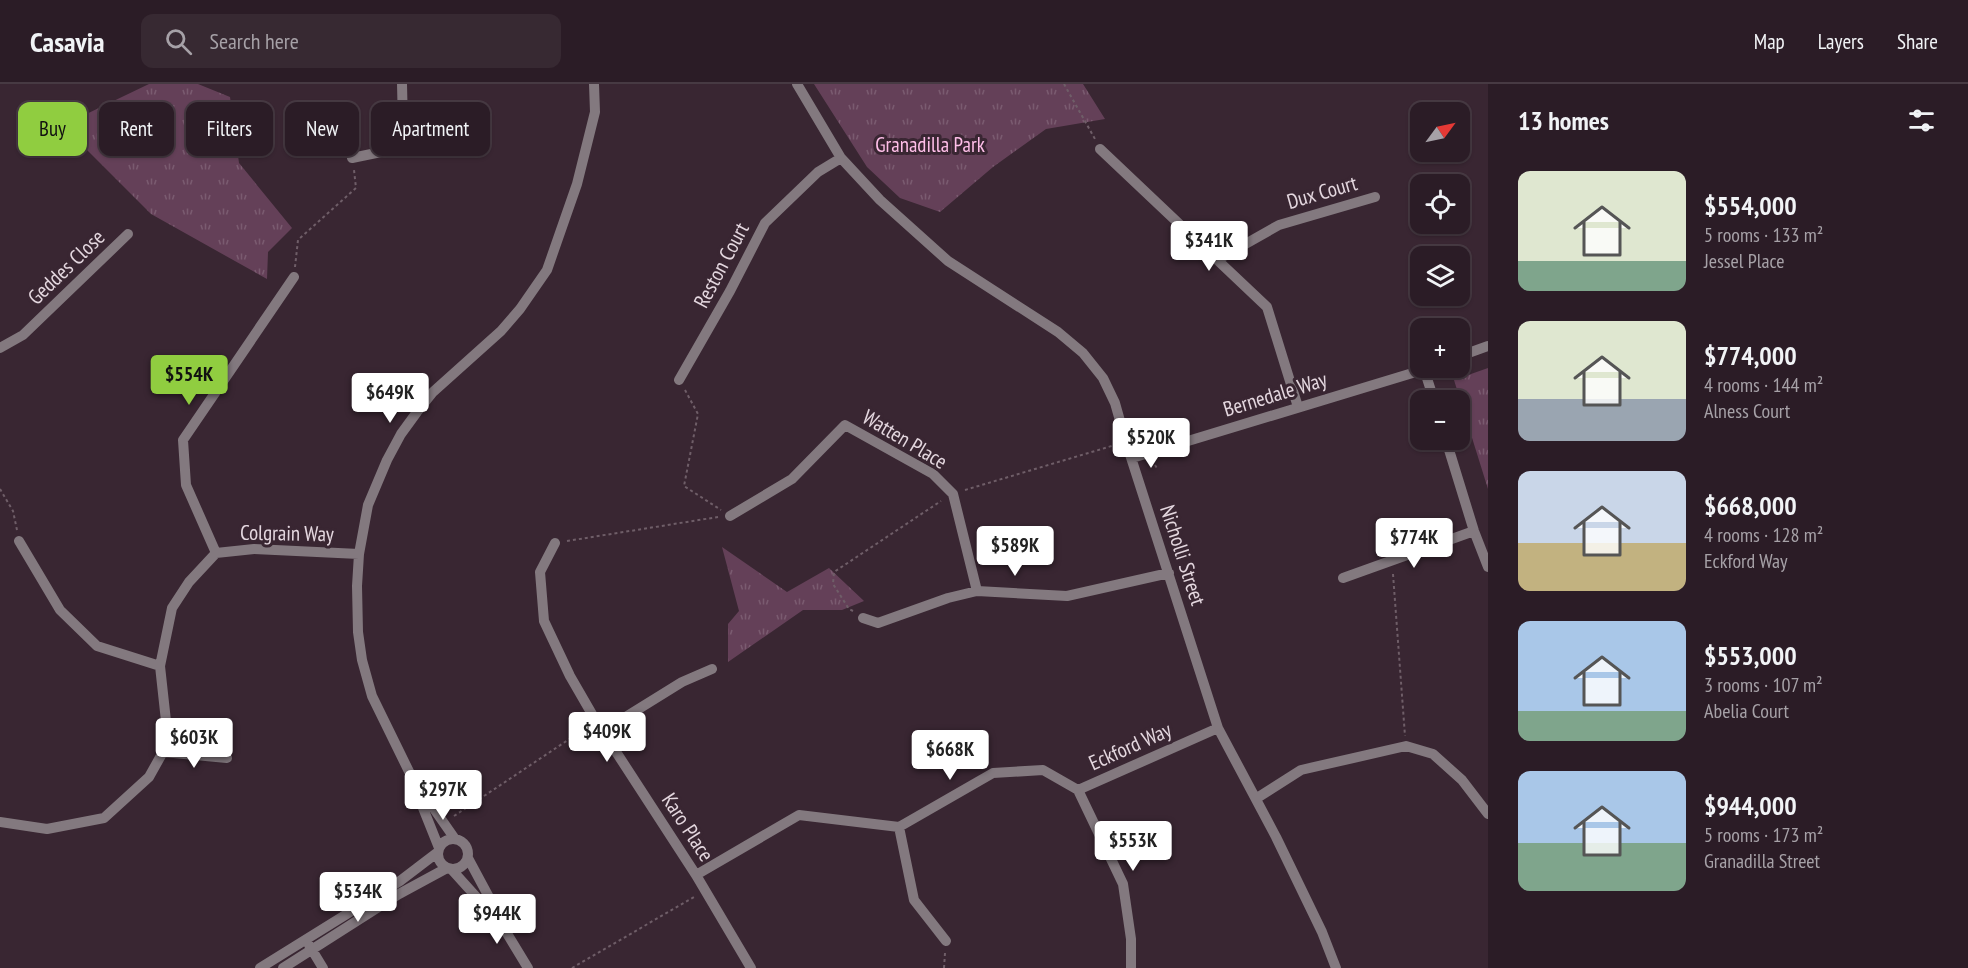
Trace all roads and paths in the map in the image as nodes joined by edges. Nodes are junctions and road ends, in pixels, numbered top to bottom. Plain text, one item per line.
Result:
1 (402, 84) edge
2 (594, 84) edge
3 (797, 84) edge
4 (1064, 84) edge
5 (1100, 149) joint
6 (352, 158) joint
7 (841, 158) junction
8 (1375, 197) dead end
9 (128, 234) dead end
10 (1217, 260) junction
11 (294, 277) joint
12 (1488, 345) edge
13 (0, 348) edge
14 (1470, 352) edge
15 (1410, 373) edge
16 (679, 380) joint
17 (1298, 407) junction
18 (1126, 442) junction
19 (1449, 450) edge
20 (1132, 458) junction
21 (0, 489) edge
22 (952, 494) junction
23 (730, 516) junction
24 (1474, 531) junction
25 (19, 541) joint
26 (555, 543) joint
27 (216, 553) junction
28 (358, 554) junction
29 (1392, 562) junction
30 (1488, 567) edge
31 (1169, 573) junction
32 (1343, 578) dead end
33 (977, 591) junction
34 (862, 618) joint
35 (160, 666) junction
36 (712, 669) dead end
37 (596, 721) junction
38 (1218, 728) junction
39 (603, 731) junction
40 (1406, 746) junction
41 (164, 752) junction
42 (228, 758) dead end
43 (1078, 790) junction
44 (422, 798) junction
45 (1257, 798) junction
46 (1488, 814) edge
47 (0, 822) edge
48 (443, 823) junction
49 (899, 827) junction
50 (455, 839) junction
51 (438, 850) junction
52 (468, 858) junction
53 (449, 869) junction
54 (696, 875) junction
55 (705, 891) junction
56 (491, 907) junction
57 (946, 941) joint
58 (308, 945) junction
59 (260, 968) edge
60 (283, 968) edge
61 (323, 968) edge
62 (528, 968) edge
63 (572, 968) edge
64 (752, 968) edge
65 (944, 968) edge
66 (1131, 968) edge
67 (1335, 968) edge

1 - 6 street
2 - 28 street
3 - 7 street, Nicholli Street
4 - 5 path
5 - 10 street
6 - 11 path
7 - 16 street, Reston Court
7 - 18 street, Nicholli Street
8 - 10 street, Dux Court
9 - 13 street, Geddes Close
10 - 17 street
11 - 27 street
12 - 14 street
15 - 17 street, Bernedale Way
16 - 23 path
17 - 20 street, Bernedale Way
18 - 20 street, Nicholli Street
18 - 22 path
19 - 24 street
20 - 31 street, Nicholli Street
21 - 25 path
22 - 23 street, Watten Place
22 - 33 street, Watten Place
22 - 34 path
23 - 26 path
24 - 29 street
24 - 30 street
25 - 35 street
26 - 37 street, Karo Place
27 - 28 street, Colgrain Way
27 - 35 street, Colgrain Way
28 - 44 street
29 - 32 street
29 - 40 path
31 - 33 street
31 - 38 street, Nicholli Street
33 - 34 street
35 - 41 street, Colgrain Way
36 - 39 street
37 - 39 street, Karo Place
37 - 48 path
38 - 43 street, Eckford Way
38 - 45 street, Nicholli Street
39 - 54 street, Karo Place
40 - 45 street
40 - 46 street
41 - 42 street
41 - 47 street, Colgrain Way
43 - 49 street, Eckford Way
43 - 66 street
44 - 48 street
44 - 51 street
45 - 67 street, Nicholli Street
48 - 50 street
49 - 54 street
49 - 57 street
50 - 51 street
50 - 52 street
51 - 53 street
51 - 58 street
52 - 53 street
52 - 56 street
53 - 56 street
53 - 58 street
54 - 55 street, Karo Place
55 - 63 path
55 - 64 street, Karo Place
56 - 62 street
57 - 65 path
58 - 59 street
58 - 60 street
58 - 61 street

